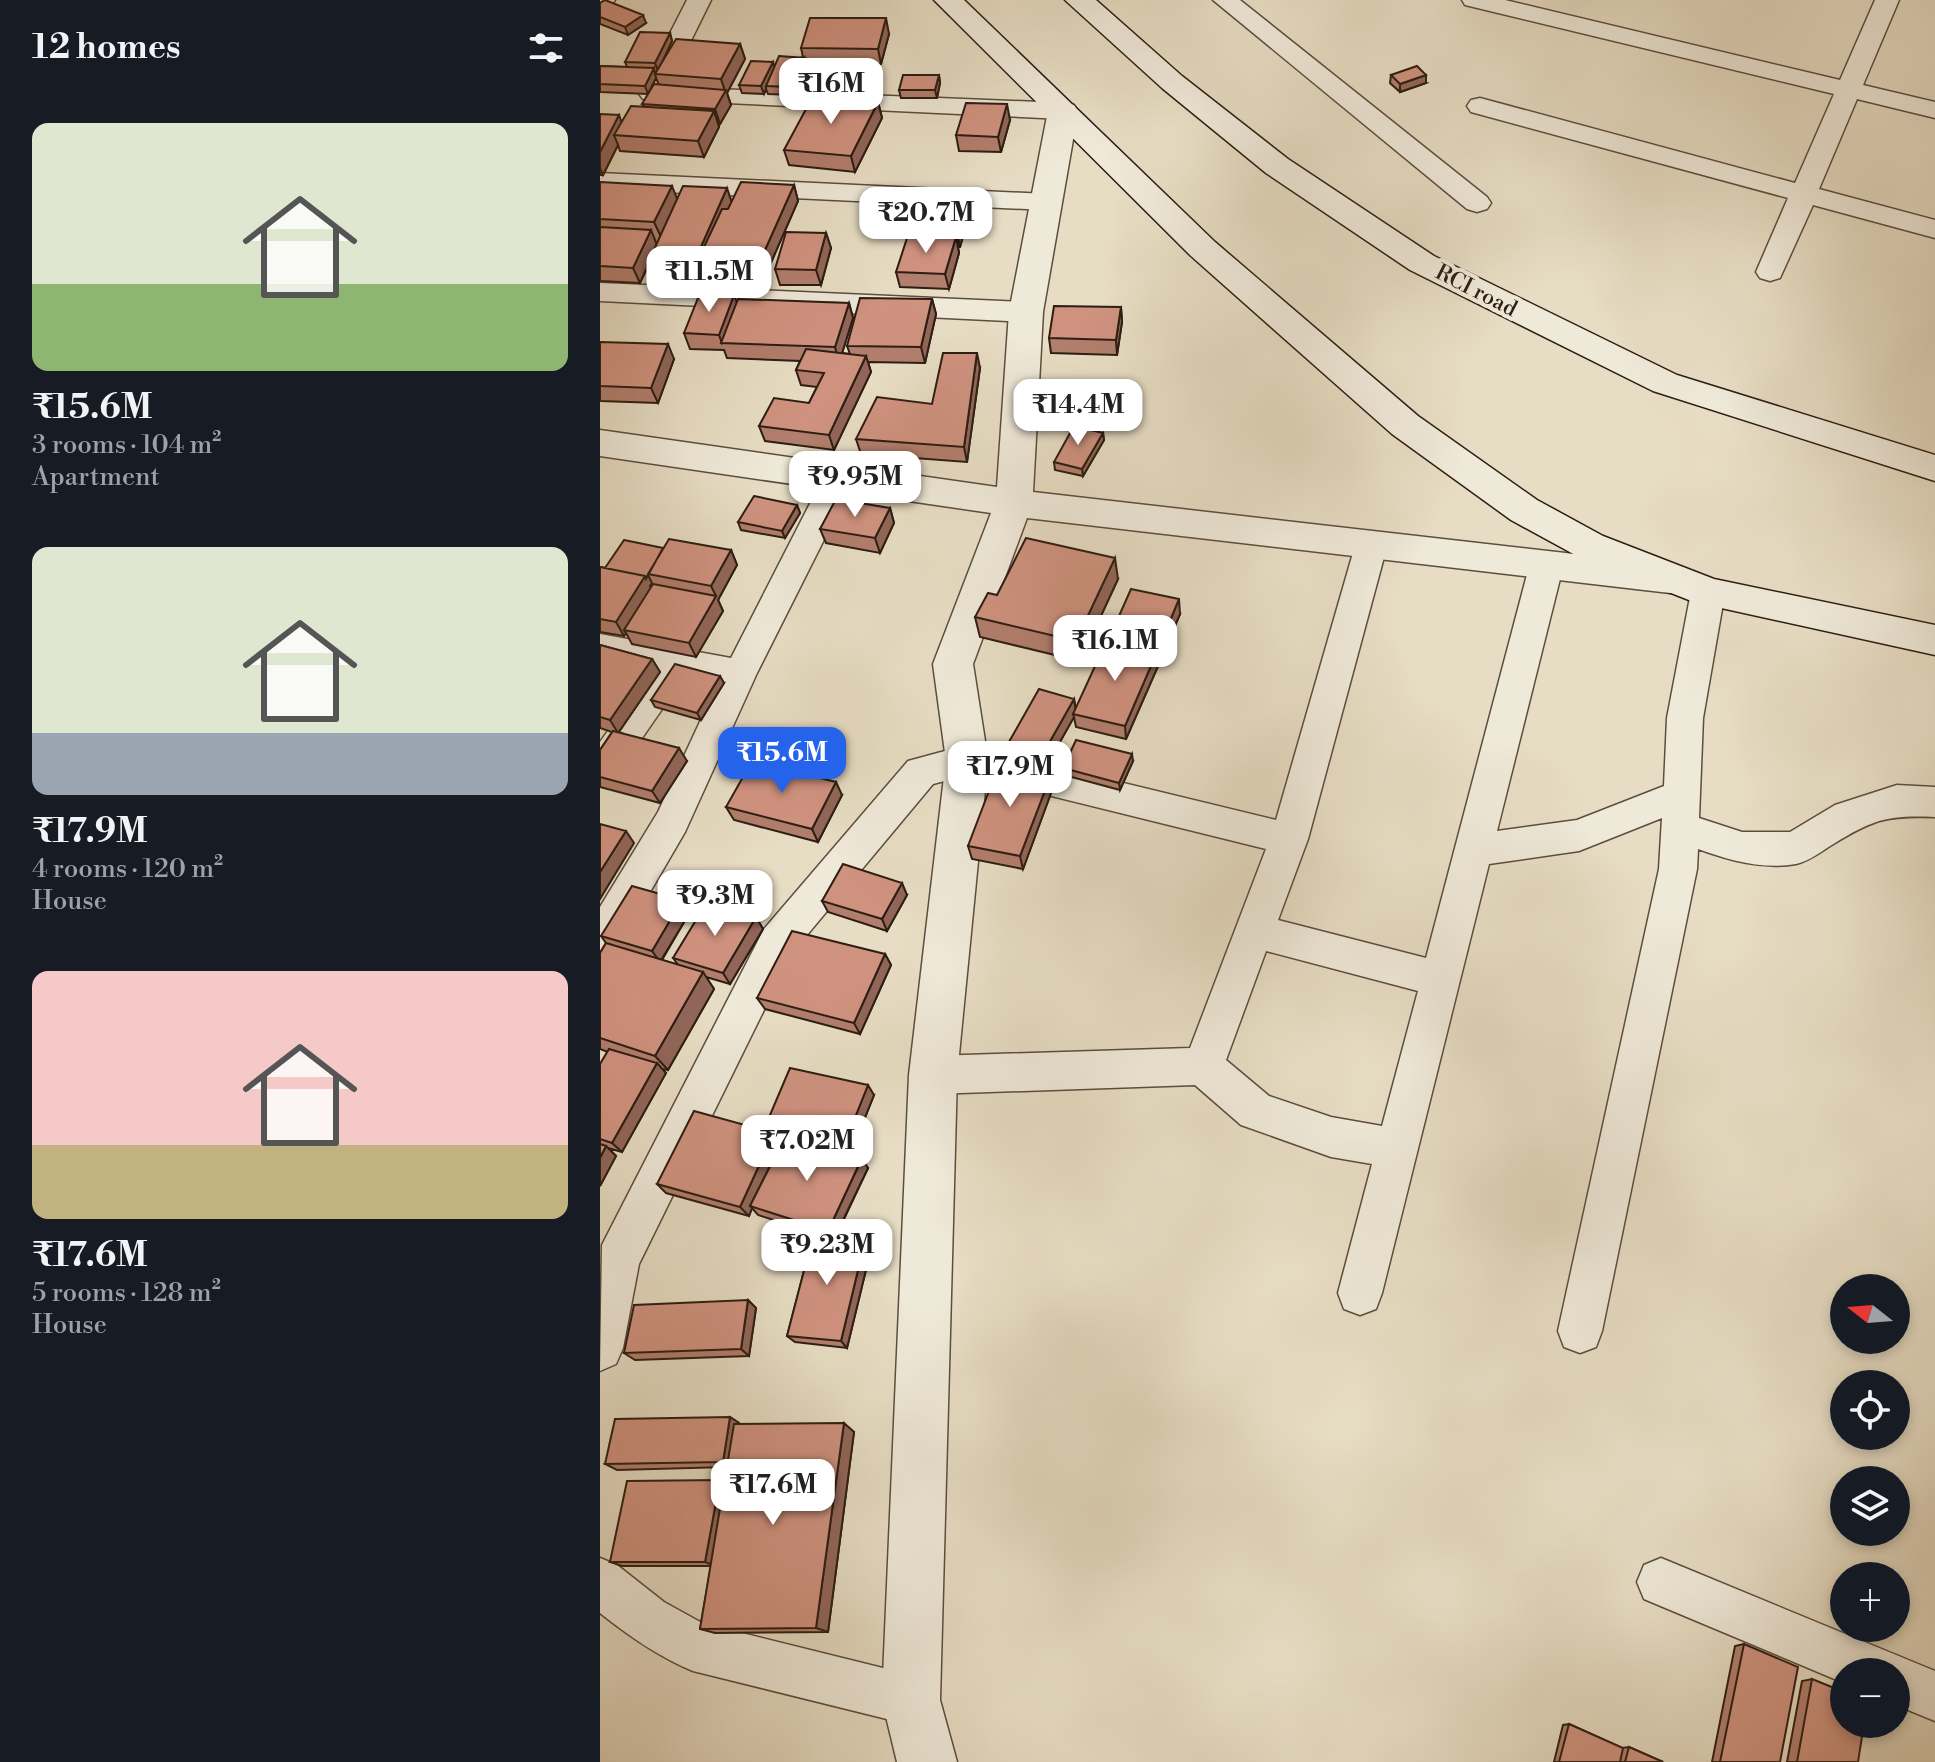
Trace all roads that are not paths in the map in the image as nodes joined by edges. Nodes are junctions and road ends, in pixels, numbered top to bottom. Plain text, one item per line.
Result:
1 (699, 0) edge
2 (948, 0) edge
3 (1079, 0) edge
4 (1225, 0) edge
5 (1474, 0) edge
6 (1887, 0) edge
7 (1850, 90) junction
8 (652, 94) junction
9 (1480, 106) dead end
10 (1935, 110) edge
11 (1063, 111) junction
12 (637, 119) edge
13 (616, 156) edge
14 (600, 181) edge
15 (1806, 194) junction
16 (1047, 202) junction
17 (1477, 203) dead end
18 (1935, 229) edge
19 (1770, 272) dead end
20 (600, 292) edge
21 (1026, 312) junction
22 (600, 443) edge
23 (1935, 468) edge
24 (839, 478) junction
25 (1014, 503) junction
26 (1371, 546) junction
27 (1546, 567) junction
28 (1670, 579) junction
29 (1708, 592) junction
30 (1933, 646) edge
31 (600, 647) edge
32 (675, 663) junction
33 (740, 673) junction
34 (967, 760) junction
35 (600, 770) edge
36 (1935, 802) edge
37 (1680, 811) junction
38 (1289, 839) junction
39 (1473, 850) junction
40 (1256, 931) junction
41 (600, 942) edge
42 (1440, 979) junction
43 (1203, 1066) junction
44 (933, 1075) junction
45 (1397, 1149) junction
46 (609, 1258) edge
47 (1360, 1293) dead end
48 (1580, 1331) dead end
49 (600, 1348) edge
50 (600, 1582) edge
51 (1661, 1582) dead end
52 (1843, 1658) edge
53 (1910, 1686) edge
54 (1935, 1696) edge
55 (911, 1700) junction
56 (927, 1762) edge

1 - 8 street
2 - 11 street
3 - 23 street, RCI road
4 - 17 street
5 - 7 street
6 - 7 street
7 - 10 street
7 - 15 street
8 - 11 street
8 - 12 street
9 - 15 street
11 - 16 street
11 - 28 street
13 - 14 street
14 - 16 street
15 - 18 street
15 - 19 street
16 - 21 street
20 - 21 street
21 - 25 street
22 - 24 street
24 - 25 street
24 - 33 street
25 - 26 street
25 - 34 street
26 - 27 street
26 - 38 street
27 - 28 street
27 - 39 street
28 - 29 street
29 - 30 street
29 - 37 street
31 - 32 street
32 - 33 street
32 - 35 street
33 - 41 street
34 - 38 street
34 - 44 street
34 - 46 street
36 - 37 street
37 - 39 street
37 - 48 street
38 - 40 street
39 - 42 street
40 - 42 street
40 - 43 street
42 - 45 street
43 - 44 street
43 - 45 street
44 - 55 street
45 - 47 street
46 - 49 street
50 - 55 street
51 - 52 street
53 - 54 street
55 - 56 street

